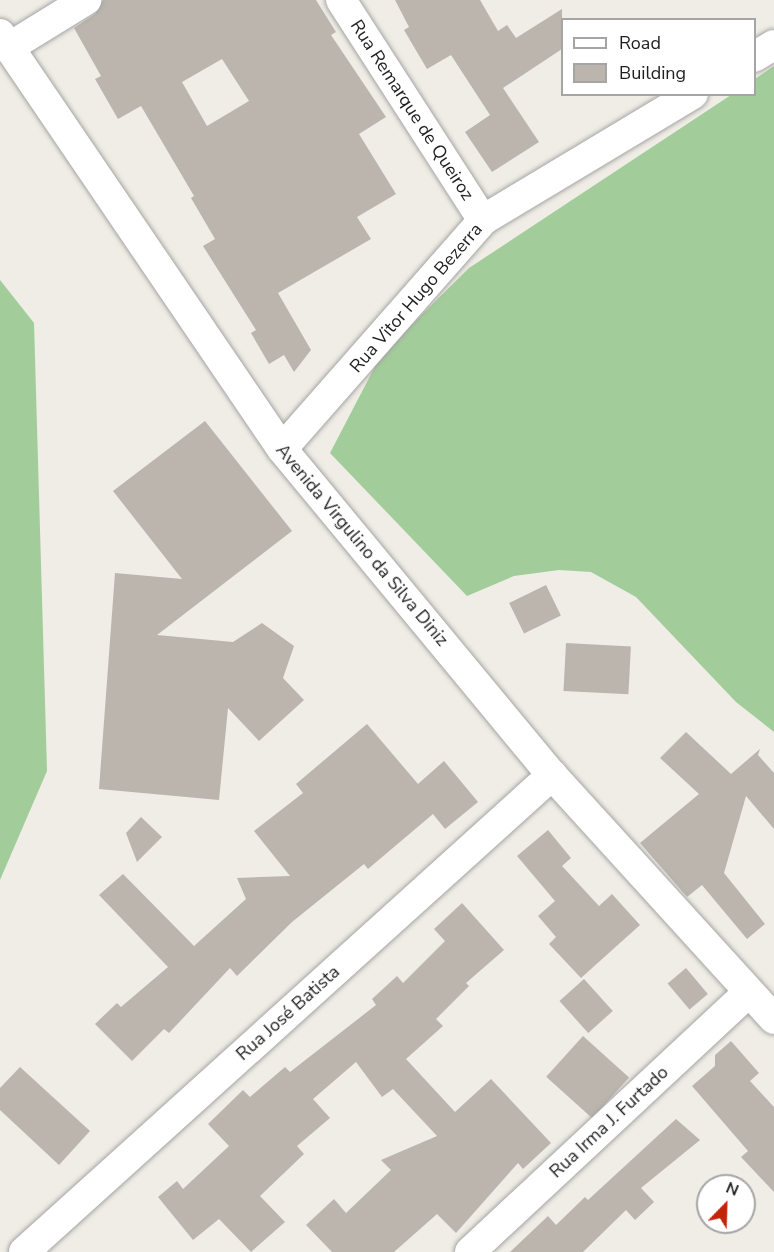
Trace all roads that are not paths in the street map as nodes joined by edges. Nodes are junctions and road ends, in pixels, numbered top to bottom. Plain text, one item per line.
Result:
1 (86, 0) edge
2 (341, 0) edge
3 (4, 41) edge
4 (774, 45) edge
5 (756, 56) edge
6 (690, 96) edge
7 (483, 220) junction
8 (282, 449) junction
9 (552, 775) junction
10 (749, 992) junction
11 (774, 1019) edge
12 (24, 1252) edge
13 (470, 1252) edge

1 - 3 street
2 - 7 street, Rua Remarque de Queiroz
3 - 8 street, Avenida Virgulino da Silva Diniz
4 - 5 street
6 - 7 street, Rua Vitor Hugo Bezerra
7 - 8 street, Rua Vitor Hugo Bezerra
8 - 9 street, Avenida Virgulino da Silva Diniz
9 - 10 street, Avenida Virgulino da Silva Diniz
9 - 12 street, Rua José Batista
10 - 11 street, Avenida Virgulino da Silva Diniz
10 - 13 street, Rua Irma J. Furtado

